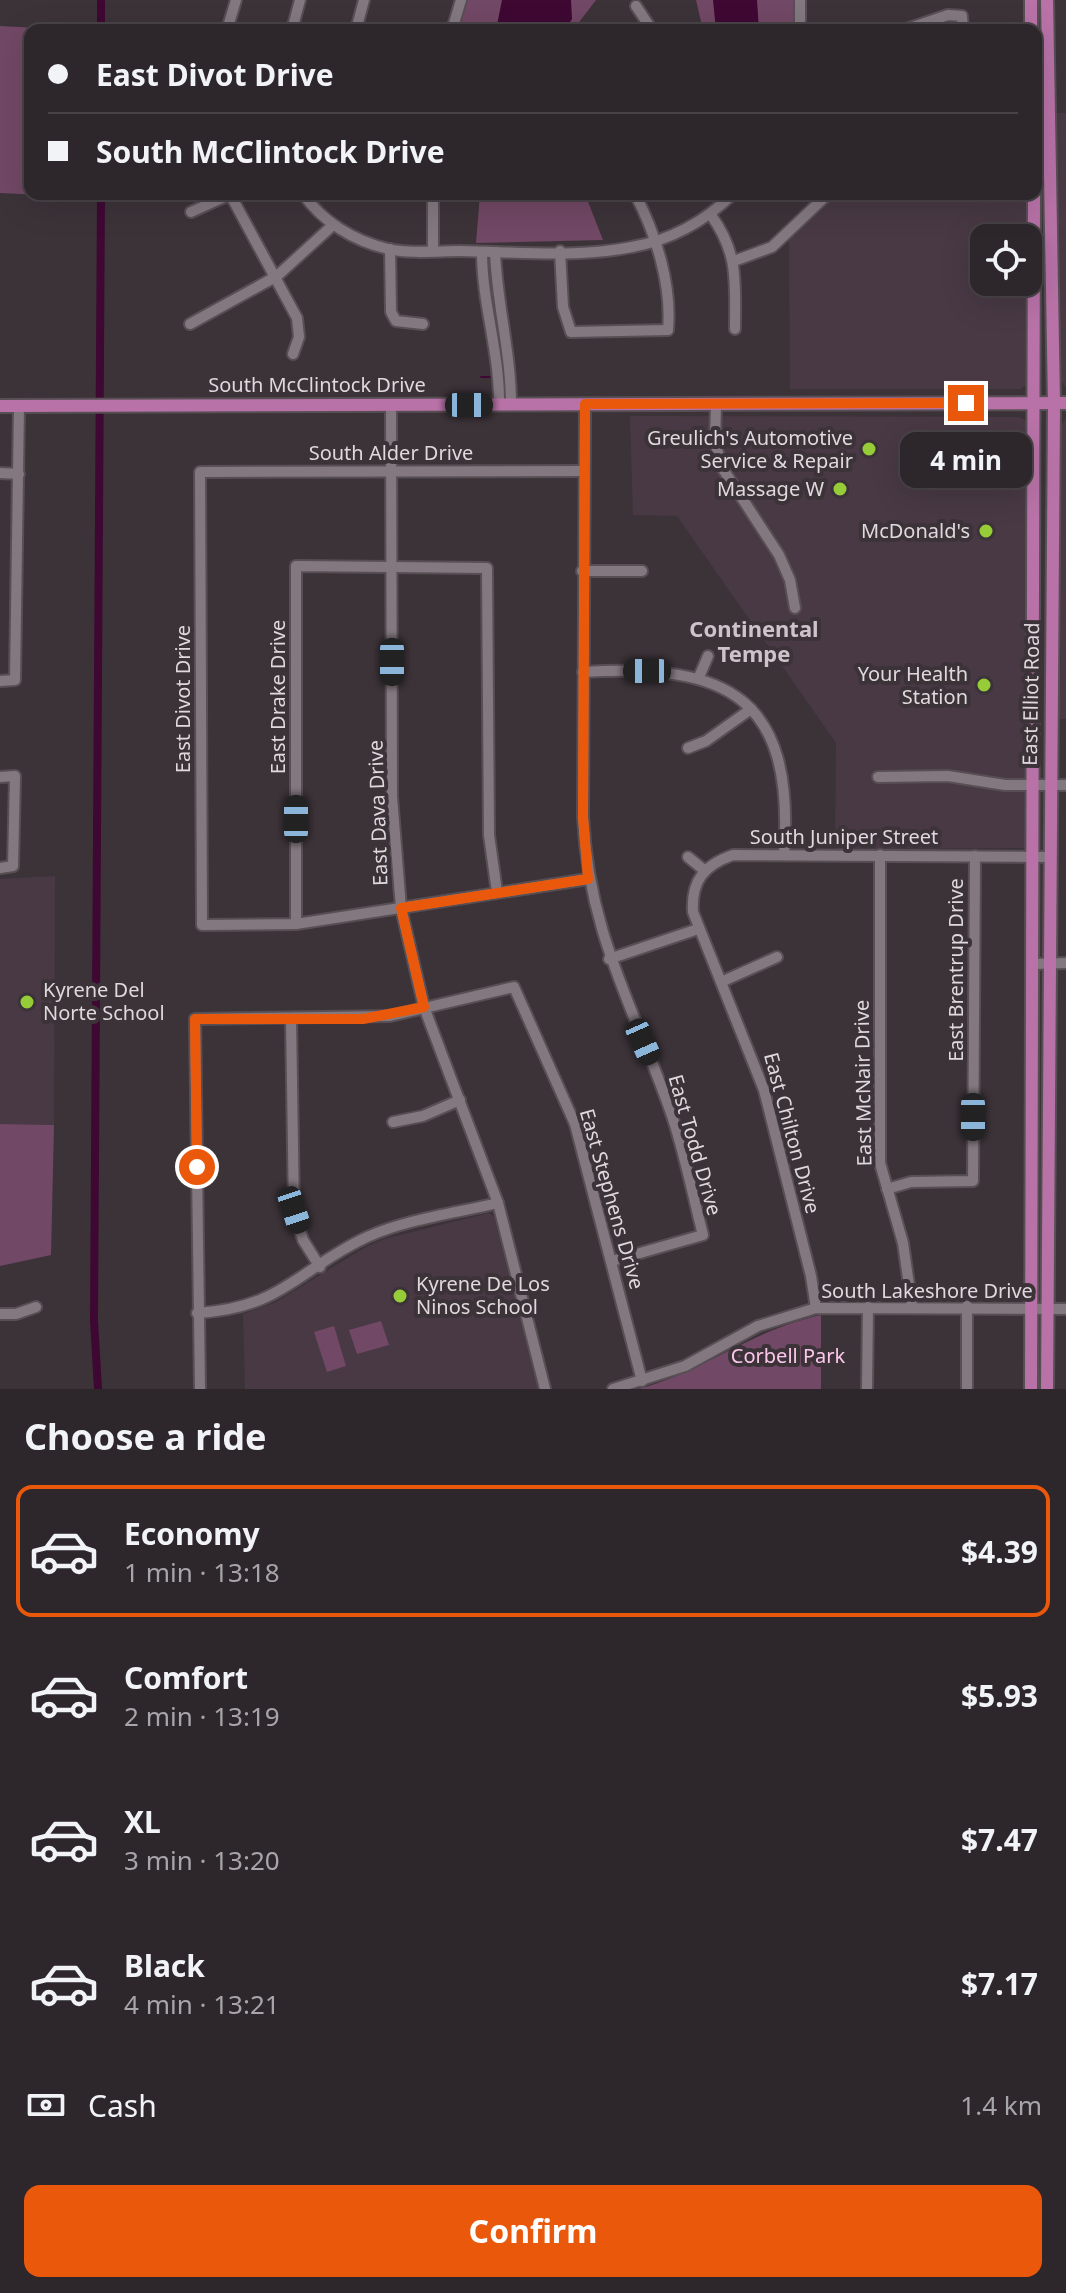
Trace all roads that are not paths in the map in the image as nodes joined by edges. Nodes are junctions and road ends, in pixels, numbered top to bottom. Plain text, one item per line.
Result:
1 (236, 0) edge
2 (300, 0) edge
3 (364, 0) edge
4 (461, 0) edge
5 (800, 0) edge
6 (1031, 0) edge
7 (1047, 0) edge
8 (636, 6) dead end
9 (229, 24) edge
10 (294, 24) edge
11 (358, 24) edge
12 (454, 24) edge
13 (648, 24) edge
14 (800, 24) edge
15 (922, 24) edge
16 (963, 24) edge
17 (1031, 24) edge
18 (217, 200) edge
19 (233, 200) edge
20 (309, 200) edge
21 (433, 200) edge
22 (637, 200) edge
23 (727, 200) edge
24 (822, 200) edge
25 (1034, 200) edge
26 (191, 212) dead end
27 (711, 215) junction
28 (333, 225) junction
29 (653, 241) junction
30 (390, 249) junction
31 (433, 251) junction
32 (560, 251) junction
33 (482, 252) junction
34 (495, 252) junction
35 (734, 261) junction
36 (277, 276) junction
37 (190, 324) dead end
38 (423, 324) dead end
39 (735, 329) dead end
40 (293, 354) dead end
41 (1036, 403) junction
42 (1060, 403) edge
43 (585, 404) junction
44 (716, 404) junction
45 (391, 405) junction
46 (505, 405) junction
47 (0, 406) edge
48 (19, 406) junction
49 (391, 471) junction
50 (583, 471) junction
51 (200, 472) joint
52 (0, 473) edge
53 (19, 474) junction
54 (392, 566) junction
55 (582, 571) junction
56 (642, 571) dead end
57 (795, 608) dead end
58 (1052, 618) junction
59 (1035, 630) junction
60 (708, 656) dead end
61 (583, 672) junction
62 (699, 677) junction
63 (0, 681) edge
64 (751, 709) junction
65 (688, 748) dead end
66 (0, 777) edge
67 (878, 777) dead end
68 (1035, 785) junction
69 (1050, 785) junction
70 (1066, 785) edge
71 (784, 854) junction
72 (880, 855) junction
73 (975, 856) junction
74 (1034, 856) junction
75 (688, 857) dead end
76 (1050, 857) junction
77 (0, 868) edge
78 (704, 870) junction
79 (588, 879) junction
80 (497, 892) junction
81 (401, 908) junction
82 (296, 924) junction
83 (698, 929) junction
84 (777, 957) dead end
85 (609, 959) junction
86 (1049, 963) junction
87 (1066, 963) edge
88 (1033, 964) junction
89 (721, 982) junction
90 (424, 1007) junction
91 (291, 1019) junction
92 (460, 1100) junction
93 (393, 1122) dead end
94 (887, 1189) junction
95 (498, 1203) junction
96 (612, 1261) junction
97 (320, 1267) junction
98 (912, 1306) junction
99 (967, 1306) junction
100 (36, 1307) dead end
101 (868, 1307) junction
102 (1032, 1307) junction
103 (816, 1308) junction
104 (1048, 1308) junction
105 (1066, 1309) edge
106 (197, 1313) junction
107 (0, 1314) edge
108 (642, 1381) junction
109 (200, 1389) edge
110 (545, 1389) edge
111 (613, 1389) edge
112 (867, 1389) edge
113 (967, 1389) edge
114 (1031, 1389) edge
115 (1047, 1389) edge

1 - 9 street
2 - 10 street
3 - 11 street
4 - 12 street
5 - 14 street
6 - 17 main road
7 - 42 main road, East Elliot Road
8 - 13 street
15 - 16 street
18 - 26 street
19 - 36 street
20 - 28 street
21 - 31 street
22 - 29 street
23 - 27 street
24 - 35 street
25 - 41 main road, East Elliot Road
27 - 29 street
27 - 35 street
28 - 30 street
28 - 36 street
29 - 32 street
29 - 32 street
30 - 31 street
30 - 38 street
31 - 33 street
32 - 34 street
33 - 34 street
33 - 46 street
34 - 46 street
35 - 39 street
36 - 37 street
36 - 40 street
41 - 42 main road, South McClintock Drive
41 - 44 main road, South McClintock Drive
41 - 59 main road, East Elliot Road
42 - 58 main road, East Elliot Road
43 - 44 main road, South McClintock Drive
43 - 46 main road, South McClintock Drive
43 - 50 street, East Todd Drive
44 - 57 street
45 - 46 main road, South McClintock Drive
45 - 48 main road, South McClintock Drive
45 - 49 street, East Dava Drive
47 - 48 main road, South McClintock Drive
48 - 53 street
49 - 50 street, South Alder Drive
49 - 51 street, South Alder Drive
49 - 54 street, East Dava Drive
50 - 55 street, East Todd Drive
51 - 82 street, East Divot Drive
52 - 53 street
53 - 63 street
54 - 80 street
54 - 81 street, East Dava Drive
54 - 82 street, East Drake Drive
55 - 56 street
55 - 61 street, East Todd Drive
58 - 59 main road
58 - 69 main road, East Elliot Road
59 - 68 main road, East Elliot Road
60 - 62 street
61 - 62 street
61 - 79 street, East Todd Drive
62 - 64 street
64 - 65 street
64 - 71 street
66 - 77 street
67 - 68 street
68 - 69 street
68 - 74 main road, East Elliot Road
69 - 70 street
69 - 76 main road, East Elliot Road
71 - 72 street, South Juniper Street
71 - 78 street, South Juniper Street
72 - 73 street, South Juniper Street
72 - 94 street, East McNair Drive
73 - 74 street, South Juniper Street
73 - 94 street, East Brentrup Drive
74 - 76 street, South Juniper Street
74 - 88 main road, East Elliot Road
75 - 78 street
76 - 86 main road, East Elliot Road
78 - 83 street
79 - 80 street
79 - 85 street, East Todd Drive
80 - 81 street
81 - 82 street
81 - 90 street, East Dava Drive
83 - 85 street
83 - 89 street, East Chilton Drive
84 - 89 street
85 - 96 street, East Todd Drive
86 - 87 street
86 - 88 street
86 - 104 main road, East Elliot Road
88 - 102 main road, East Elliot Road
89 - 103 street, East Chilton Drive
90 - 91 street
90 - 92 street, East Dava Drive
90 - 96 street, East Stephens Drive
91 - 97 street
91 - 106 street
92 - 93 street
92 - 95 street, East Dava Drive
94 - 98 street, East McNair Drive
95 - 97 street
95 - 110 street, East Dava Drive
96 - 108 street, East Stephens Drive
97 - 106 street
98 - 99 street, South Lakeshore Drive
98 - 101 street, South Lakeshore Drive
99 - 102 street, South Lakeshore Drive
99 - 113 street
100 - 107 street
101 - 103 street, South Lakeshore Drive
101 - 112 street
102 - 104 street, South Lakeshore Drive
102 - 114 main road, East Elliot Road
103 - 108 street, South Lakeshore Drive
104 - 105 street, South Lakeshore Drive
104 - 115 main road, East Elliot Road
106 - 109 street
108 - 111 street, South Lakeshore Drive

